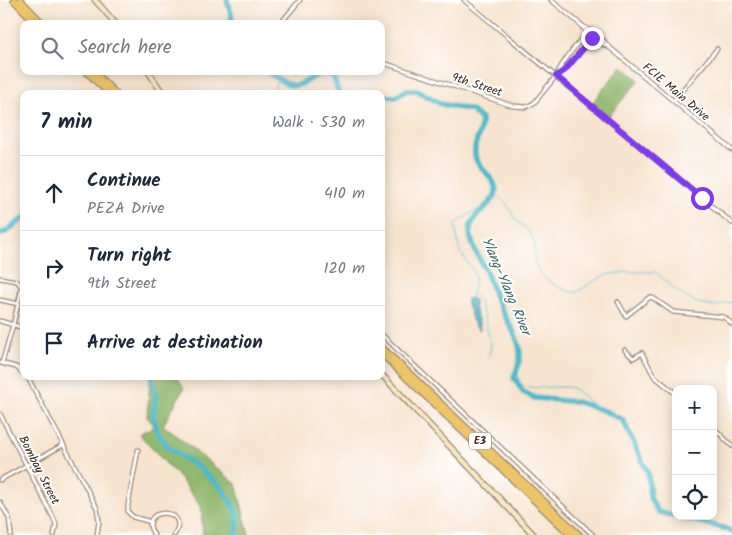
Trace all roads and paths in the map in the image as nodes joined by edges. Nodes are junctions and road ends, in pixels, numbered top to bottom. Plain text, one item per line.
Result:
1 (14, 0) edge
2 (20, 0) edge
3 (95, 0) edge
4 (300, 0) edge
5 (464, 0) edge
6 (551, 0) edge
7 (33, 20) edge
8 (40, 20) edge
9 (112, 20) edge
10 (283, 20) edge
11 (580, 24) junction
12 (592, 32) junction
13 (587, 33) junction
14 (592, 38) junction
15 (609, 47) junction
16 (717, 49) dead end
17 (385, 63) edge
18 (90, 75) edge
19 (97, 75) edge
20 (151, 75) edge
21 (556, 76) junction
22 (106, 90) edge
23 (112, 90) edge
24 (160, 90) edge
25 (673, 102) junction
26 (732, 150) edge
27 (732, 223) edge
28 (0, 278) edge
29 (20, 283) edge
30 (20, 291) edge
31 (0, 300) edge
32 (618, 302) dead end
33 (18, 304) junction
34 (0, 321) edge
35 (732, 324) edge
36 (13, 325) junction
37 (20, 327) edge
38 (385, 338) edge
39 (625, 350) dead end
40 (385, 351) edge
41 (385, 357) edge
42 (1, 363) edge
43 (20, 371) edge
44 (385, 378) edge
45 (28, 380) edge
46 (672, 391) edge
47 (0, 414) edge
48 (716, 430) edge
49 (63, 445) junction
50 (732, 446) edge
51 (138, 450) dead end
52 (27, 466) junction
53 (0, 480) edge
54 (0, 502) edge
55 (151, 522) junction
56 (11, 535) edge
57 (54, 535) edge
58 (97, 535) edge
59 (154, 535) edge
60 (174, 535) edge
61 (534, 535) edge
62 (571, 535) edge
63 (579, 535) edge
64 (593, 535) edge

1 - 7 highway
2 - 8 highway
3 - 9 street
4 - 10 street
5 - 21 street
6 - 11 street, FCIE Main Drive
11 - 12 street, FCIE Main Drive
11 - 13 street, FCIE Main Drive
12 - 13 street
12 - 14 street
12 - 15 street, FCIE Main Drive
13 - 14 street, FCIE Main Drive
13 - 21 street, 9th Street
14 - 15 street, FCIE Main Drive
14 - 21 street, 9th Street
15 - 25 street, FCIE Main Drive
16 - 25 street
17 - 21 street, 9th Street
18 - 22 highway
19 - 23 highway
20 - 24 street
21 - 27 street
25 - 26 street, FCIE Main Drive
28 - 29 street
30 - 33 street
31 - 33 street
32 - 35 street
33 - 36 street
34 - 36 street
36 - 37 street
36 - 42 street
38 - 64 street
39 - 46 street
40 - 63 highway, E3
41 - 62 highway, E3
42 - 43 street
44 - 61 street
45 - 49 street
47 - 52 street, Bombay Street
48 - 50 street
49 - 52 street
49 - 58 street
51 - 55 street
52 - 53 street
52 - 57 street, Bombay Street
54 - 56 street
55 - 59 street
55 - 60 street

